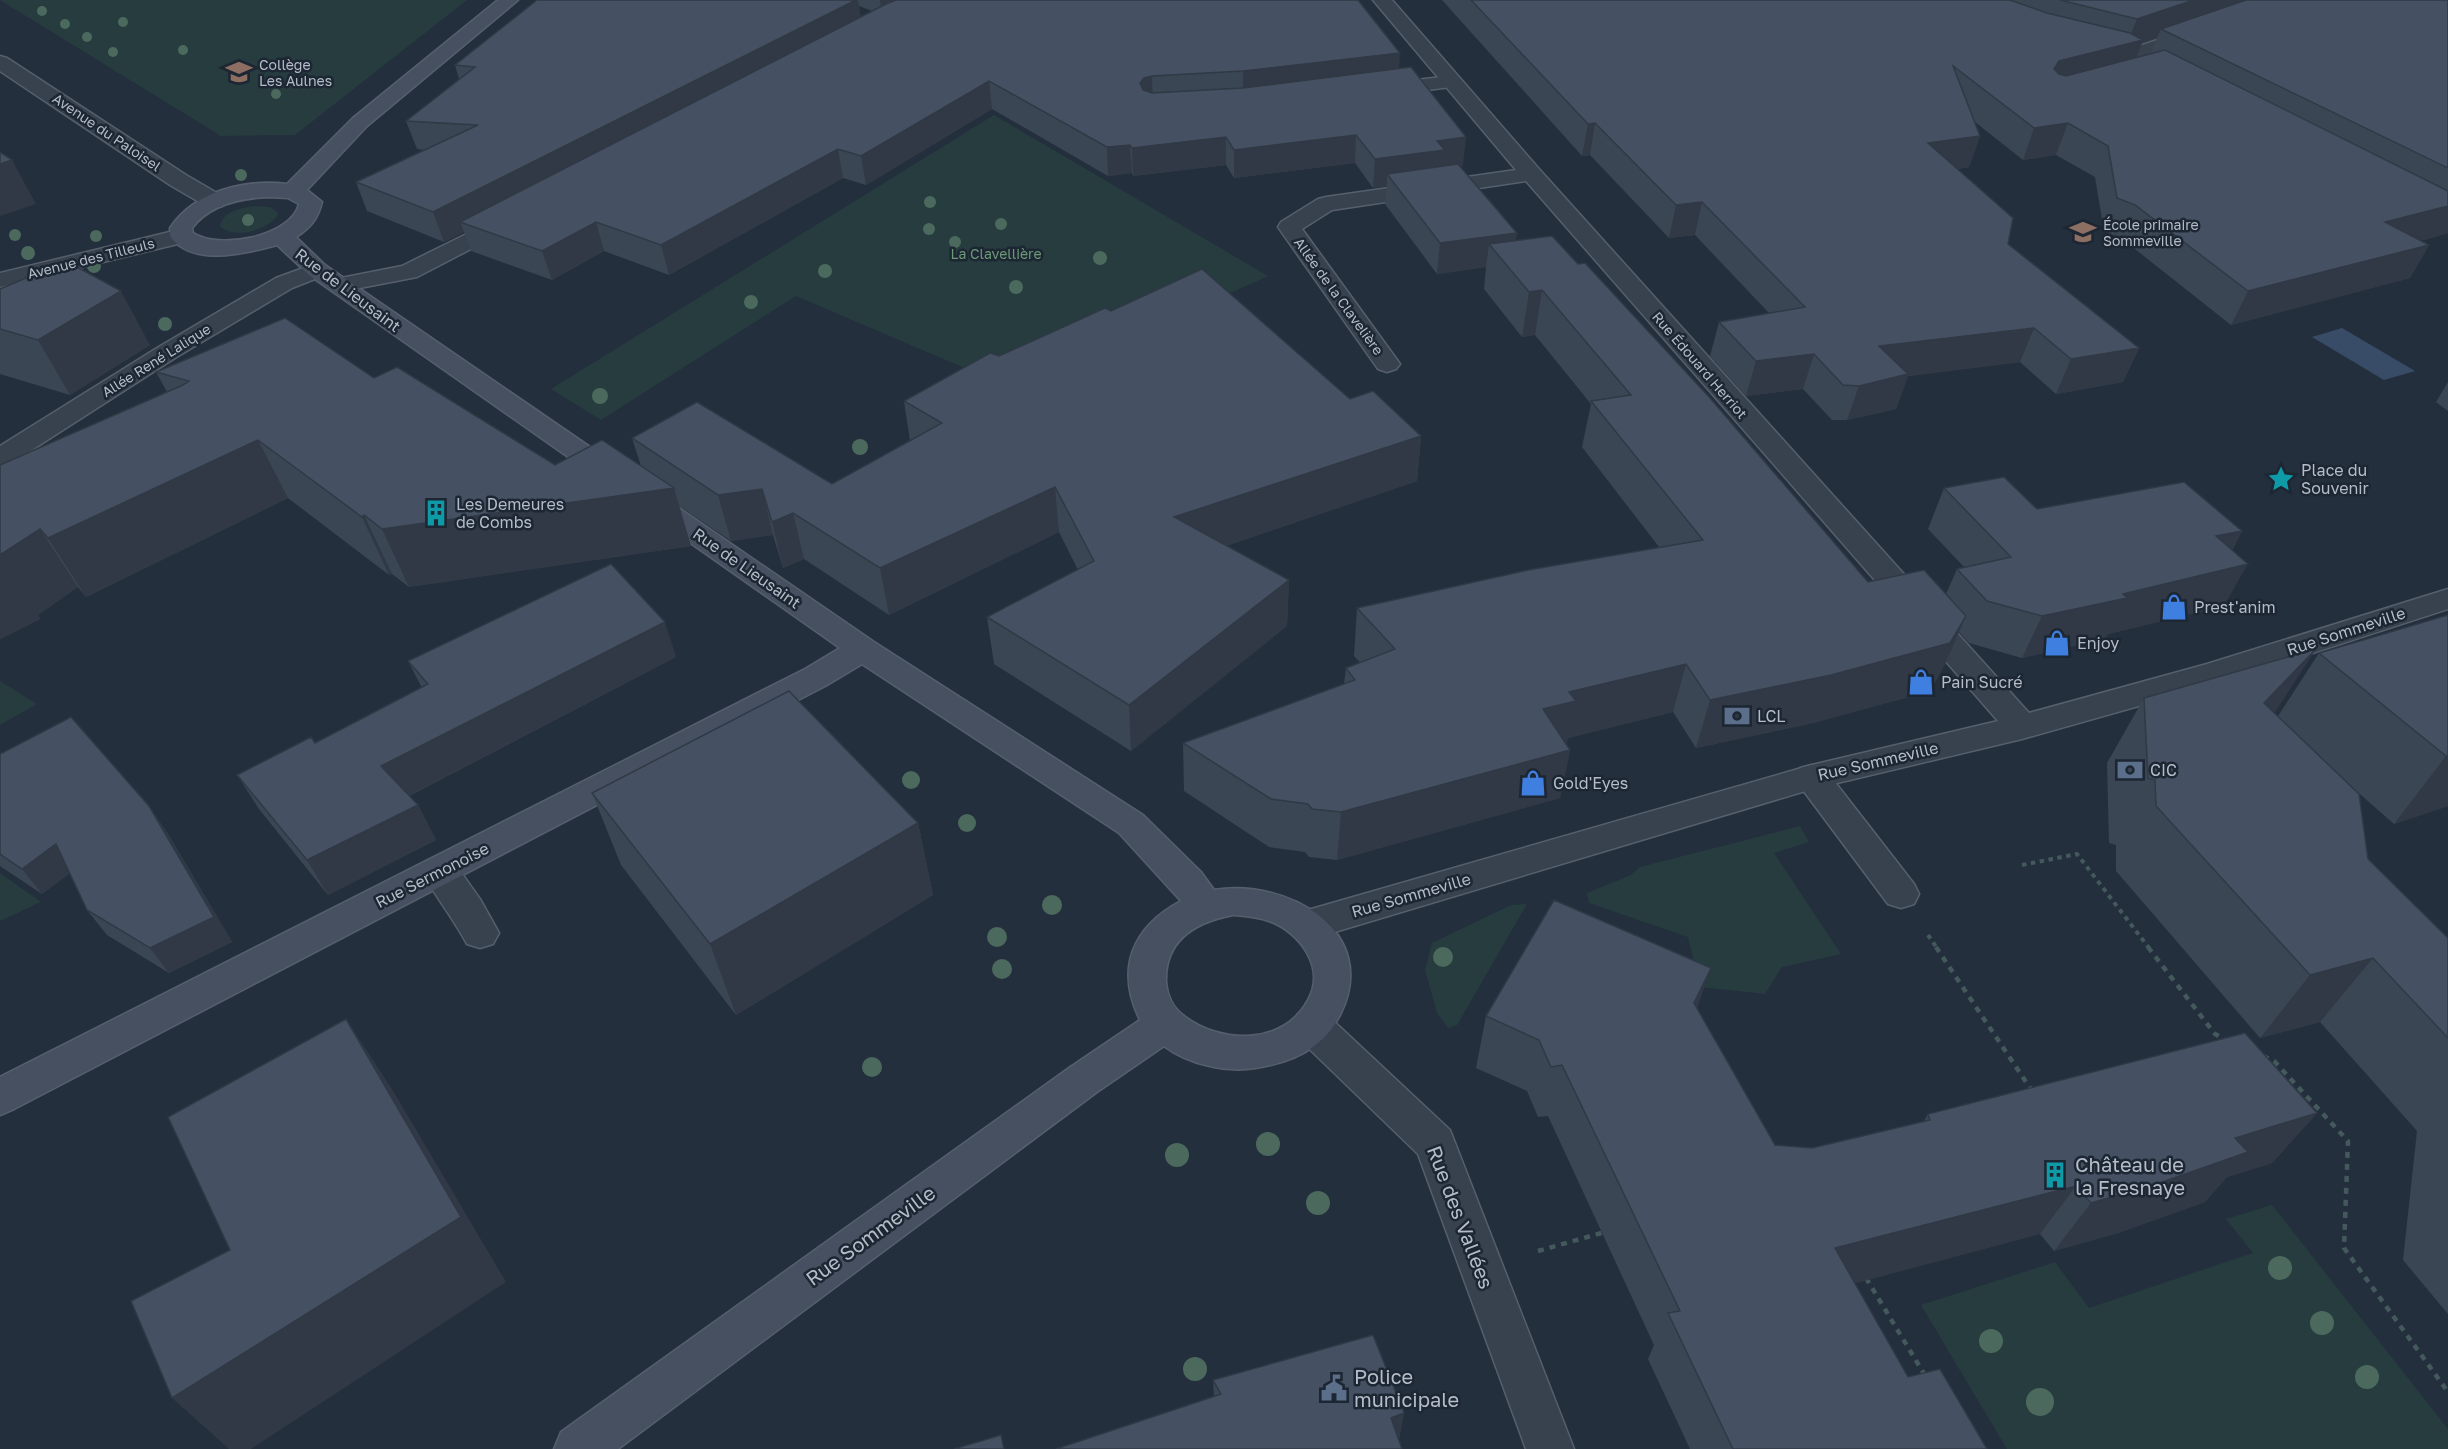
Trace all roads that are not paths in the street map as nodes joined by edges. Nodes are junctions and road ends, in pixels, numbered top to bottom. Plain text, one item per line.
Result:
1 (509, 0) edge
2 (1382, 0) edge
3 (2214, 27) edge
4 (0, 62) edge
5 (2154, 72) edge
6 (1452, 82) junction
7 (1359, 93) edge
8 (1531, 174) junction
9 (292, 192) junction
10 (214, 201) junction
11 (525, 211) edge
12 (182, 236) junction
13 (281, 236) junction
14 (317, 270) junction
15 (0, 280) edge
16 (339, 285) junction
17 (1387, 364) dead end
18 (0, 458) edge
19 (2448, 599) edge
20 (863, 649) junction
21 (2022, 727) junction
22 (1812, 777) junction
23 (440, 871) junction
24 (1900, 894) road end
25 (1205, 906) junction
26 (1308, 926) junction
27 (480, 933) dead end
28 (1165, 1024) junction
29 (1312, 1026) junction
30 (0, 1097) edge
31 (578, 1449) edge
32 (1550, 1449) edge

1 - 9 main road
2 - 6 street, Rue Édouard Herriot
3 - 5 street
4 - 10 street, Avenue du Paloisel
6 - 7 street
6 - 8 street, Rue Édouard Herriot
8 - 17 street, Allée de la Clavelière
8 - 21 street, Rue Édouard Herriot
9 - 10 main road
9 - 13 main road
10 - 12 main road
11 - 16 street
12 - 13 main road
12 - 15 street, Avenue des Tilleuls
13 - 14 main road, Rue de Lieusaint
14 - 16 main road, Rue de Lieusaint
14 - 18 street, Allée René Lalique
16 - 20 main road, Rue de Lieusaint
19 - 21 street, Rue Sommeville
20 - 23 main road, Rue Sermonoise
20 - 25 main road, Rue de Lieusaint
21 - 22 street, Rue Sommeville
22 - 24 street
22 - 26 street, Rue Sommeville
23 - 27 street
23 - 30 main road, Rue Sermonoise
25 - 26 main road
25 - 28 main road
26 - 29 main road
28 - 29 main road
28 - 31 main road, Rue Sommeville
29 - 32 street, Rue des Vallées

